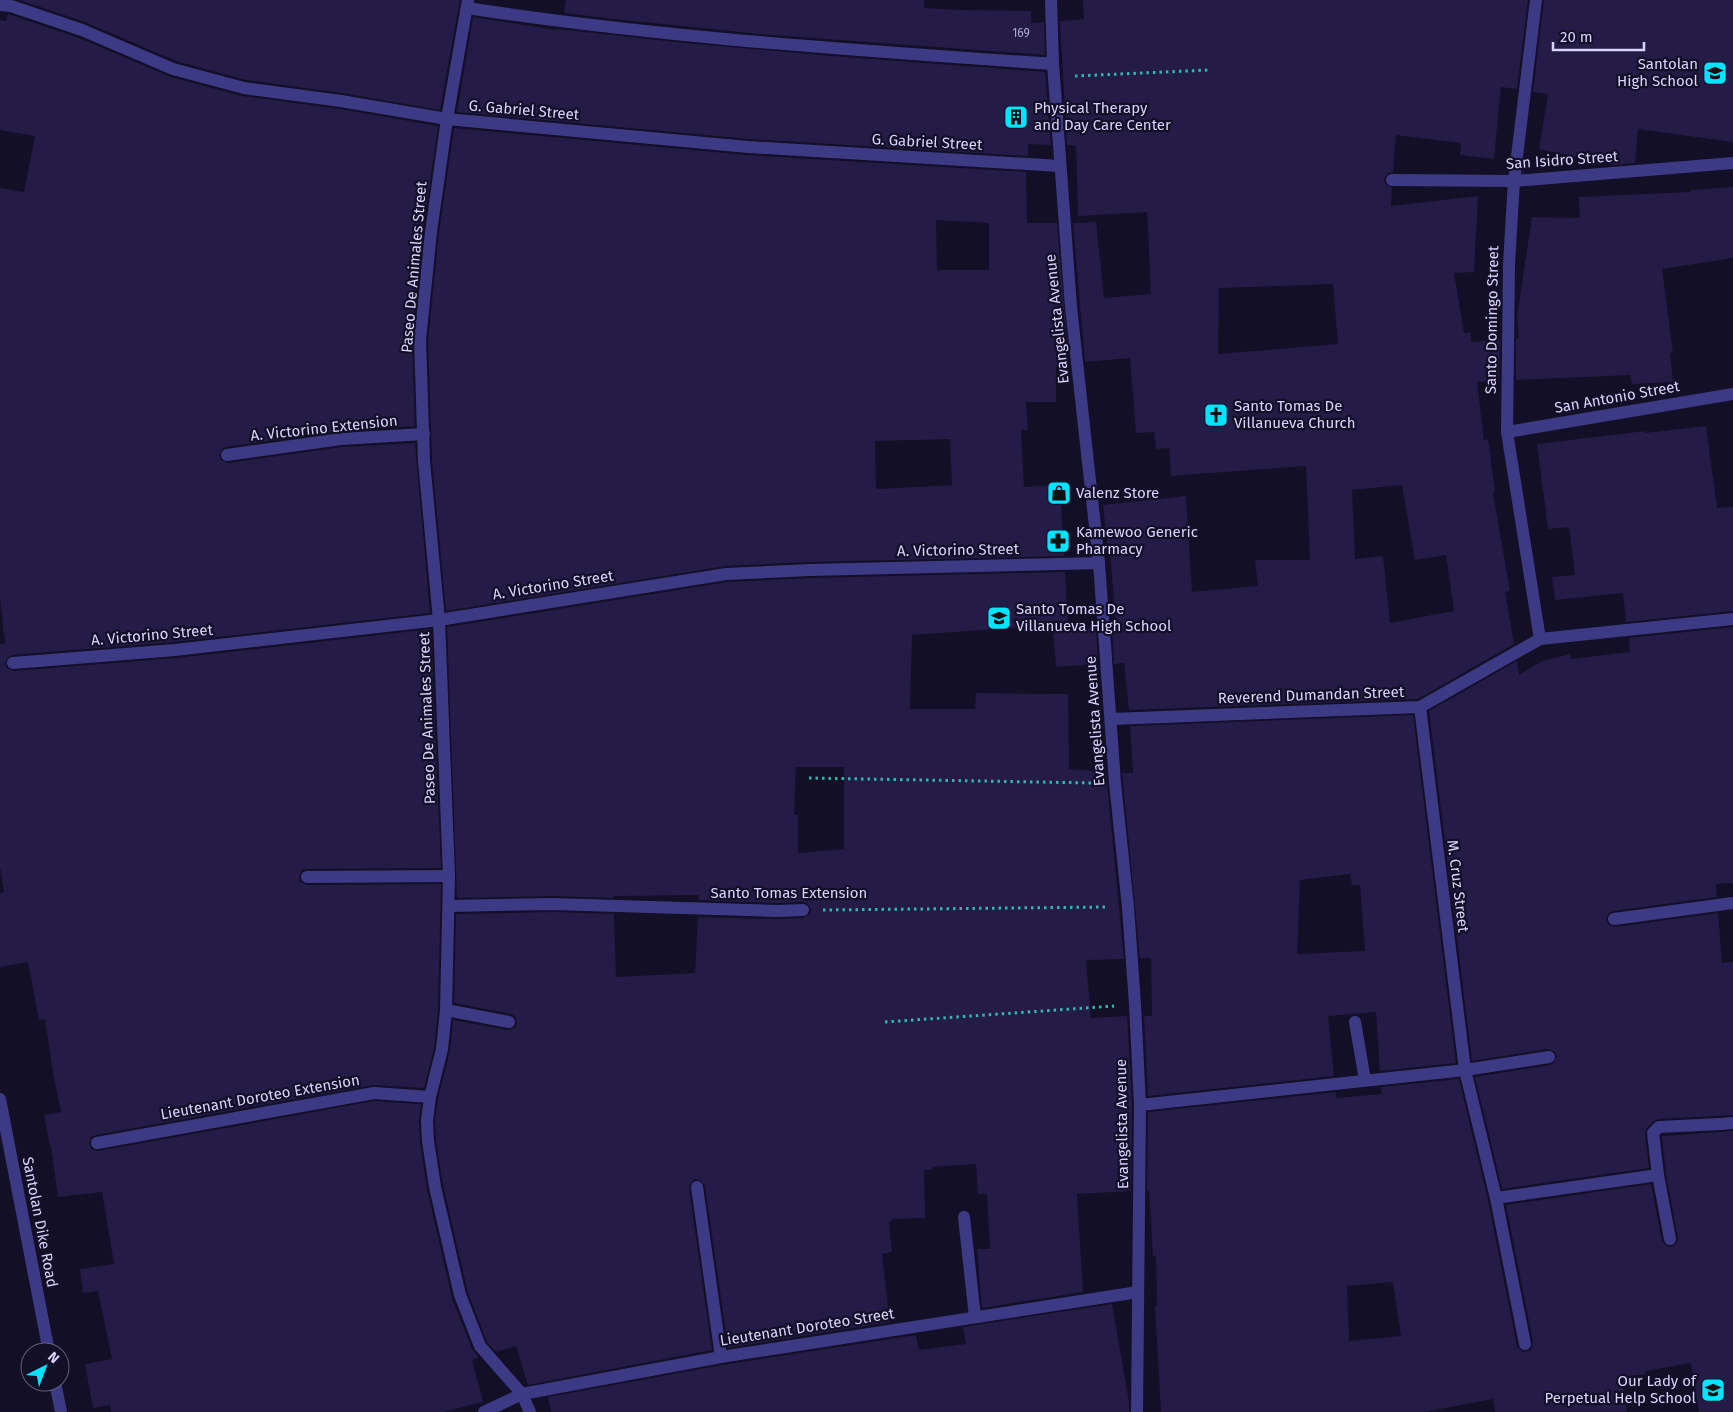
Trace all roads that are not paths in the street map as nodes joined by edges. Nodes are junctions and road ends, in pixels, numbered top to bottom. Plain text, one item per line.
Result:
1 (1051, 0) edge
2 (1536, 0) edge
3 (0, 4) edge
4 (468, 4) edge
5 (1053, 70) junction
6 (447, 119) junction
7 (1733, 163) edge
8 (1060, 166) junction
9 (1392, 180) dead end
10 (1514, 181) junction
11 (1733, 394) edge
12 (1507, 432) junction
13 (424, 434) junction
14 (227, 456) dead end
15 (1099, 563) junction
16 (1733, 619) edge
17 (440, 620) junction
18 (1540, 639) junction
19 (13, 663) dead end
20 (1420, 707) junction
21 (1112, 719) junction
22 (449, 876) junction
23 (307, 877) dead end
24 (1733, 903) edge
25 (449, 906) junction
26 (803, 910) road end
27 (1614, 919) dead end
28 (446, 1010) junction
29 (509, 1022) dead end
30 (1355, 1022) dead end
31 (1549, 1057) dead end
32 (1465, 1070) junction
33 (1365, 1080) junction
34 (430, 1098) junction
35 (0, 1099) edge
36 (1140, 1105) junction
37 (1727, 1123) edge
38 (96, 1143) dead end
39 (1658, 1175) junction
40 (697, 1188) dead end
41 (1496, 1198) junction
42 (964, 1217) dead end
43 (1670, 1239) dead end
44 (1138, 1292) junction
45 (975, 1318) junction
46 (47, 1342) edge
47 (1525, 1344) dead end
48 (721, 1357) junction
49 (57, 1392) edge
50 (522, 1394) junction
51 (61, 1412) edge
52 (484, 1412) edge
53 (530, 1412) edge
54 (1137, 1412) edge

1 - 5 street, Evangelista Avenue
2 - 10 street, Santo Domingo Street
3 - 6 street, G. Gabriel Street
4 - 5 street
4 - 6 street, Paseo De Animales Street
5 - 8 street, Evangelista Avenue
6 - 8 street, G. Gabriel Street
6 - 13 street, Paseo De Animales Street
7 - 10 street, San Isidro Street
8 - 15 street, Evangelista Avenue
9 - 10 street, San Isidro Street
10 - 12 street, Santo Domingo Street
11 - 12 street, San Antonio Street
12 - 18 street, Santo Domingo Street
13 - 14 street, A. Victorino Extension
13 - 17 street, Paseo De Animales Street
15 - 17 street, A. Victorino Street
15 - 21 street, Evangelista Avenue
16 - 18 street, Reverend Dumandan Street
17 - 19 street, A. Victorino Street
17 - 22 street, Paseo De Animales Street
18 - 20 street, Reverend Dumandan Street
20 - 21 street, Reverend Dumandan Street
20 - 32 street, M. Cruz Street
21 - 36 street, Evangelista Avenue
22 - 23 street
22 - 25 street, Paseo De Animales Street
24 - 27 street
25 - 26 street, Santo Tomas Extension
25 - 28 street, Paseo De Animales Street
28 - 29 street
28 - 34 street, Paseo De Animales Street
30 - 33 street
31 - 32 street
32 - 33 street
32 - 41 street, M. Cruz Street
33 - 36 street
34 - 38 street, Lieutenant Doroteo Extension
34 - 50 street, Paseo De Animales Street
35 - 46 street, Santolan Dike Road
36 - 44 street, Evangelista Avenue
37 - 39 street
39 - 41 street
39 - 43 street
40 - 48 street
41 - 47 street, M. Cruz Street
42 - 45 street
44 - 45 street, Lieutenant Doroteo Street
44 - 54 street, Evangelista Avenue
45 - 48 street, Lieutenant Doroteo Street
48 - 50 street, Lieutenant Doroteo Street
49 - 51 street
50 - 52 street, Lieutenant Doroteo Street
50 - 53 street, Paseo De Animales Street

